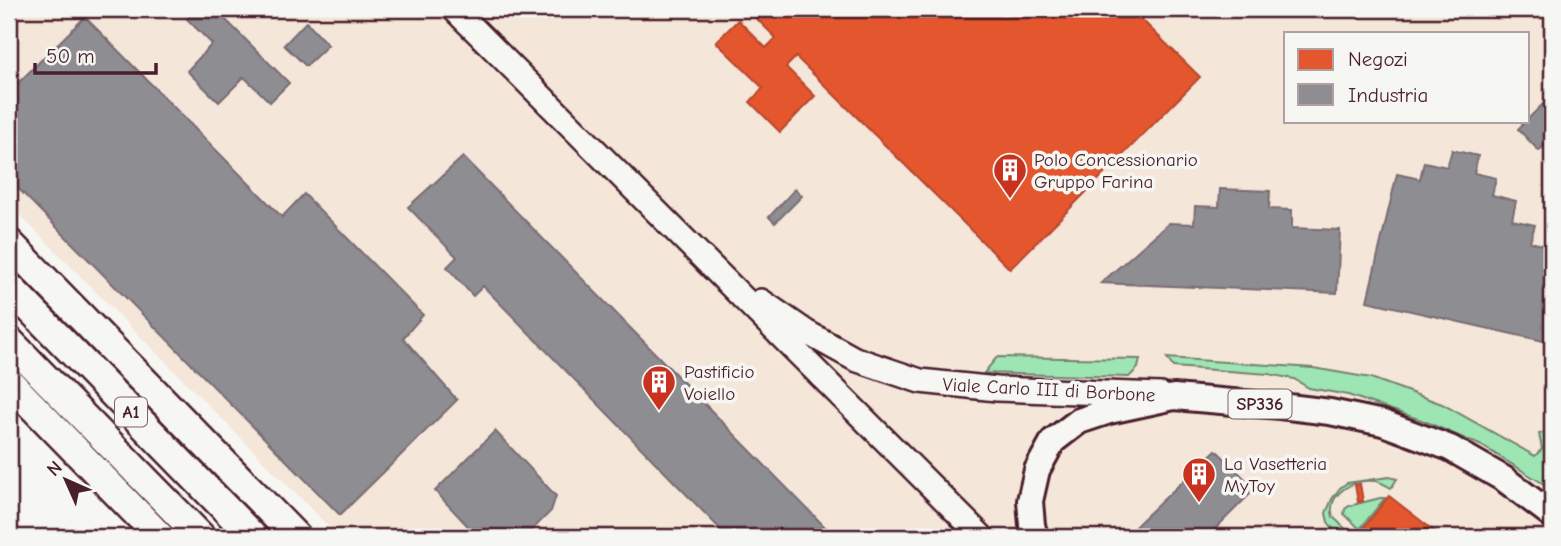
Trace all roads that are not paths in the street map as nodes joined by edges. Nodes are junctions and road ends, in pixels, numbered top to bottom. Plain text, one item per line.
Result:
1 (454, 9) edge
2 (9, 243) edge
3 (705, 260) junction
4 (9, 286) edge
5 (9, 341) edge
6 (9, 382) edge
7 (1174, 397) junction
8 (1552, 515) edge
9 (160, 537) edge
10 (201, 537) edge
11 (253, 537) edge
12 (296, 537) edge
13 (982, 537) edge
14 (1035, 537) edge

1 - 3 main road, Viale Carlo III di Borbone / SP336
2 - 12 highway
3 - 7 main road, Viale Carlo III di Borbone / SP336
3 - 13 main road, Viale Carlo III di Borbone / SP336
4 - 11 highway, A1
5 - 10 highway, A1
6 - 9 highway
7 - 8 main road, SP336
7 - 14 main road, SP336

